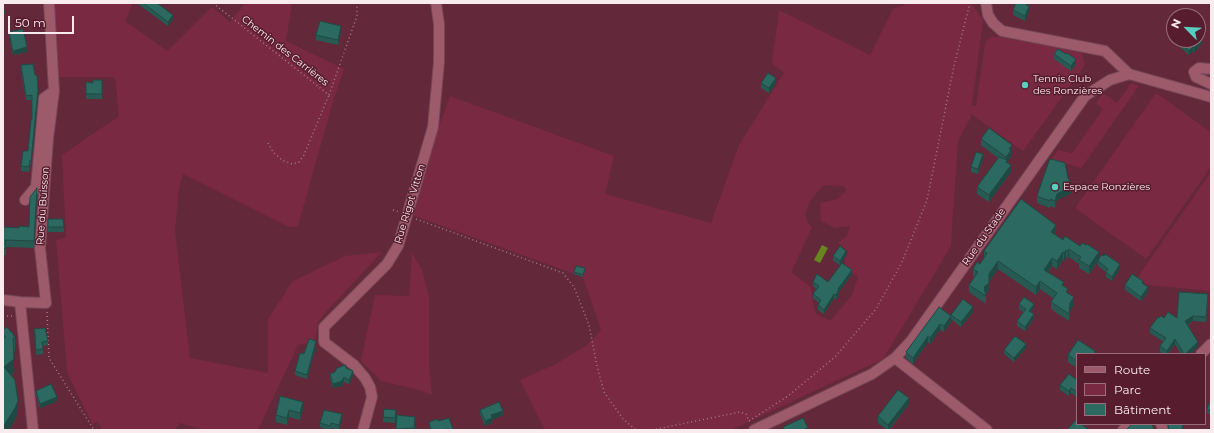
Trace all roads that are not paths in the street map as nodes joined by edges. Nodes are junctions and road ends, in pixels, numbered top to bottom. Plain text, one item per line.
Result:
1 (49, 3) edge
2 (436, 3) edge
3 (986, 3) edge
4 (1211, 69) edge
5 (1129, 74) junction
6 (1211, 84) edge
7 (54, 91) junction
8 (1211, 97) edge
9 (25, 200) dead end
10 (3, 300) edge
11 (20, 302) junction
12 (1211, 344) edge
13 (1202, 353) edge
14 (896, 358) junction
15 (33, 430) edge
16 (363, 430) edge
17 (754, 430) edge
18 (987, 430) edge

1 - 7 street, Rue du Buisson
2 - 16 street, Rue Rigot Vitton
3 - 5 street
4 - 6 street
5 - 8 street
5 - 14 street, Rue du Stade
7 - 9 street
7 - 11 street, Rue du Buisson
10 - 11 street
11 - 15 street
12 - 13 street
14 - 17 street, Rue du Stade
14 - 18 street

